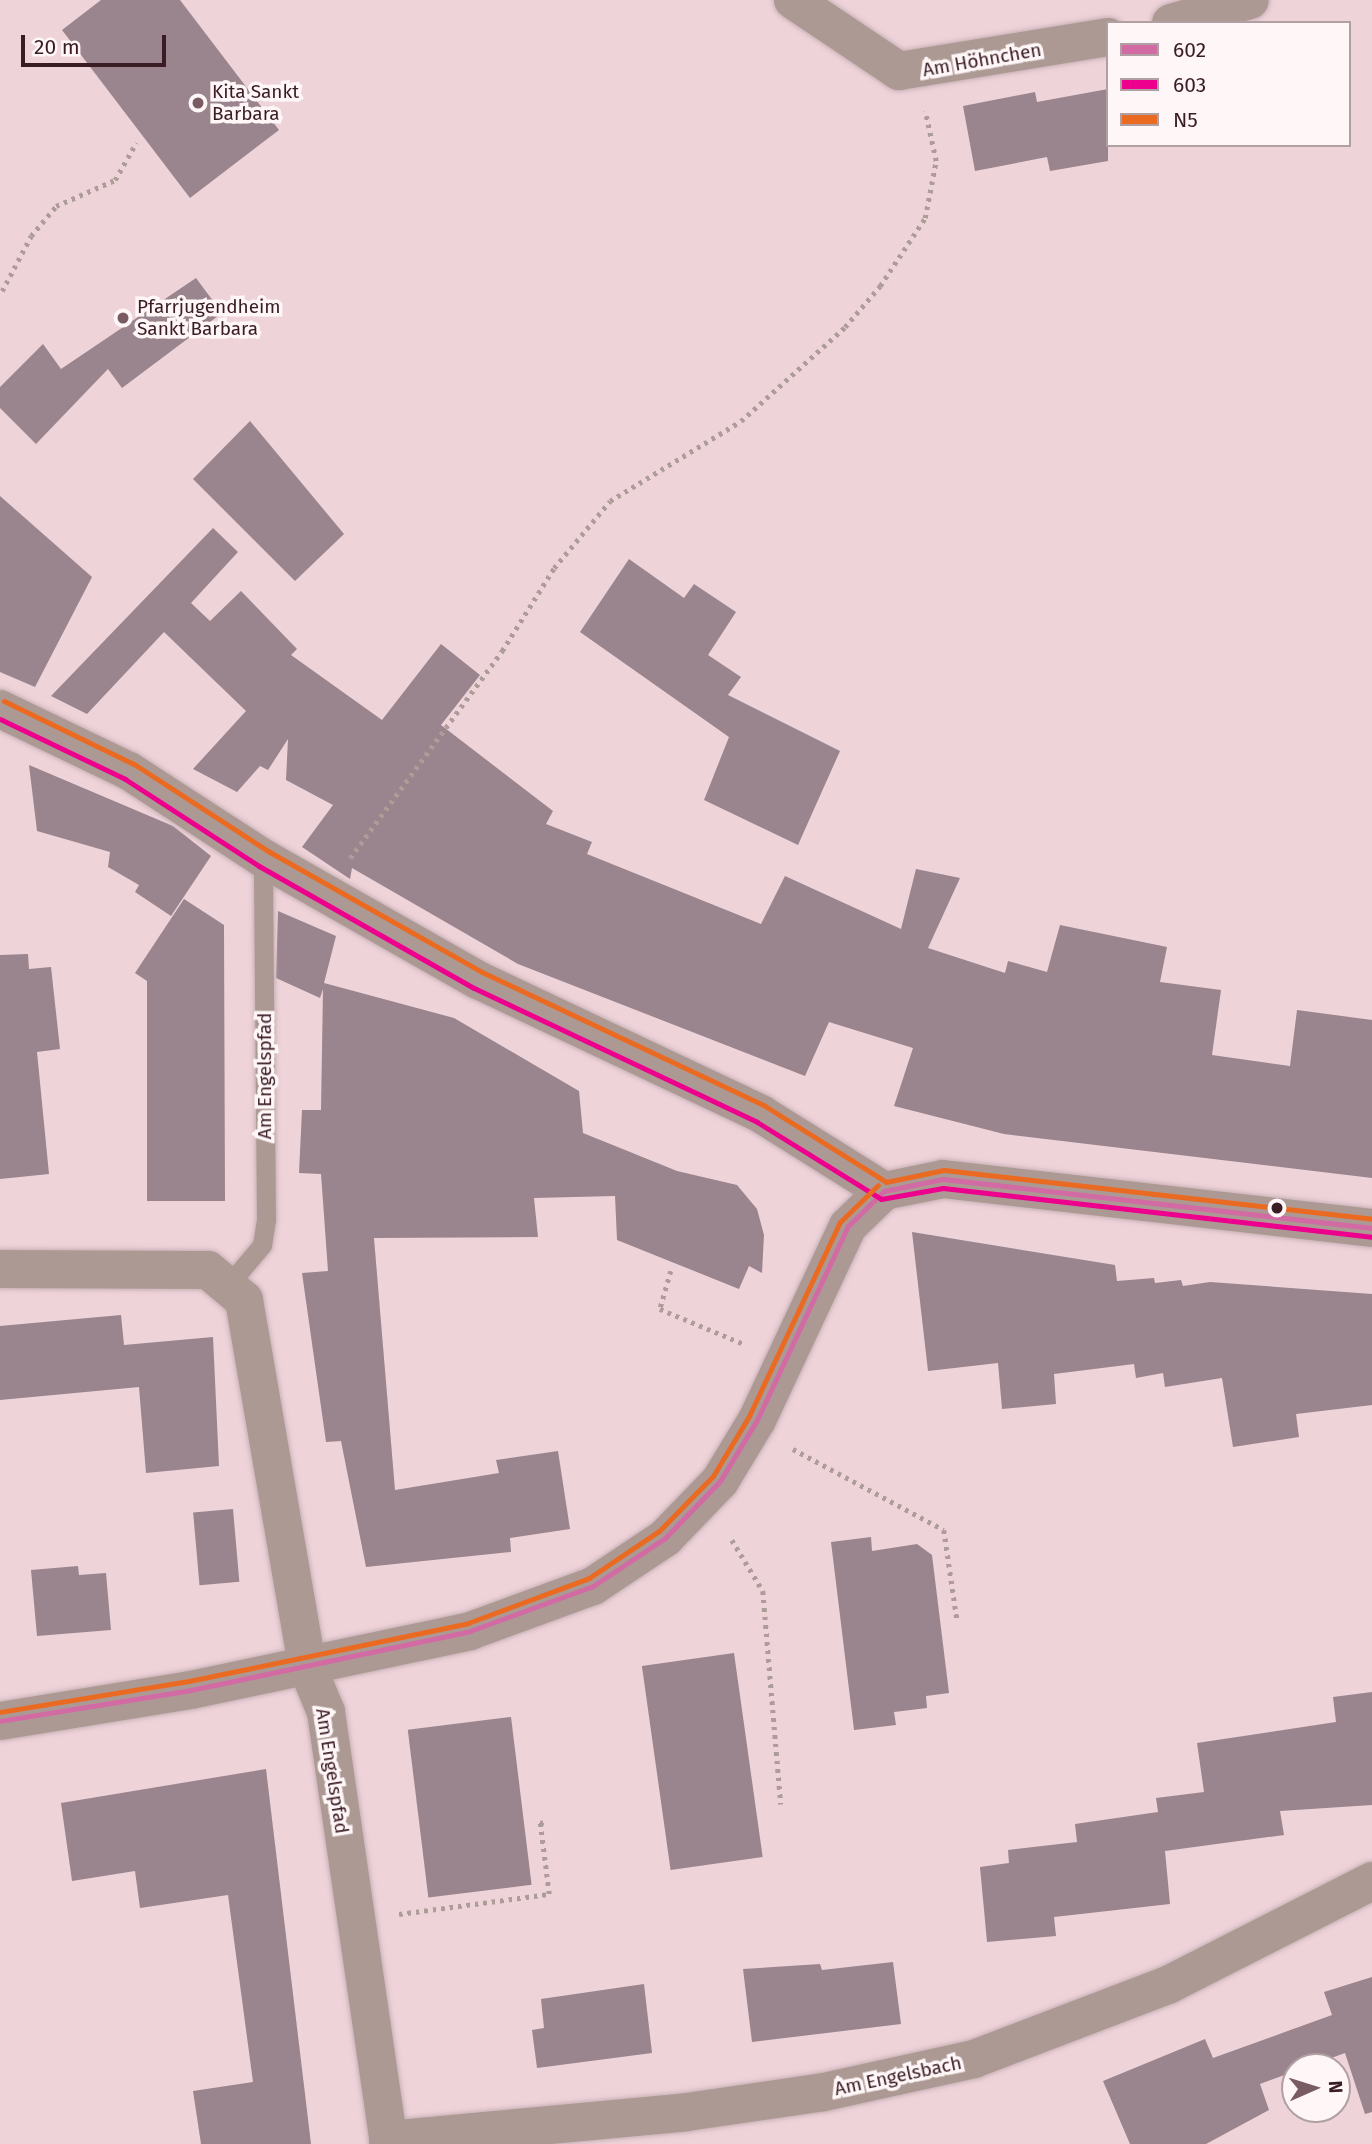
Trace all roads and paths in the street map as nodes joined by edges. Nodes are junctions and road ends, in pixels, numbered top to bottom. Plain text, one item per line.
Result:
1 (793, 0) edge
2 (1250, 0) edge
3 (1178, 21) edge
4 (1106, 37) edge
5 (916, 73) junction
6 (136, 143) dead end
7 (2, 291) dead end
8 (0, 709) edge
9 (263, 858) junction
10 (324, 893) junction
11 (884, 1191) junction
12 (1372, 1228) edge
13 (0, 1269) edge
14 (671, 1272) dead end
15 (230, 1283) junction
16 (738, 1341) dead end
17 (793, 1449) dead end
18 (732, 1540) dead end
19 (957, 1619) dead end
20 (307, 1667) junction
21 (0, 1721) edge
22 (781, 1804) dead end
23 (546, 1822) dead end
24 (1372, 1881) edge
25 (355, 1920) junction
26 (388, 2142) edge

1 - 5 street, Am Höhnchen
2 - 3 street
4 - 5 street, Am Höhnchen
5 - 10 path
6 - 7 path
8 - 9 street
9 - 10 street
9 - 15 lane, Am Engelspfad
10 - 11 street
11 - 12 street
11 - 20 street
13 - 15 street
14 - 16 path
15 - 20 street, Am Engelspfad
17 - 19 path
18 - 22 path
20 - 21 street
20 - 25 street, Am Engelspfad
23 - 25 path
24 - 26 street, Am Engelsbach
25 - 26 street, Am Engelspfad

